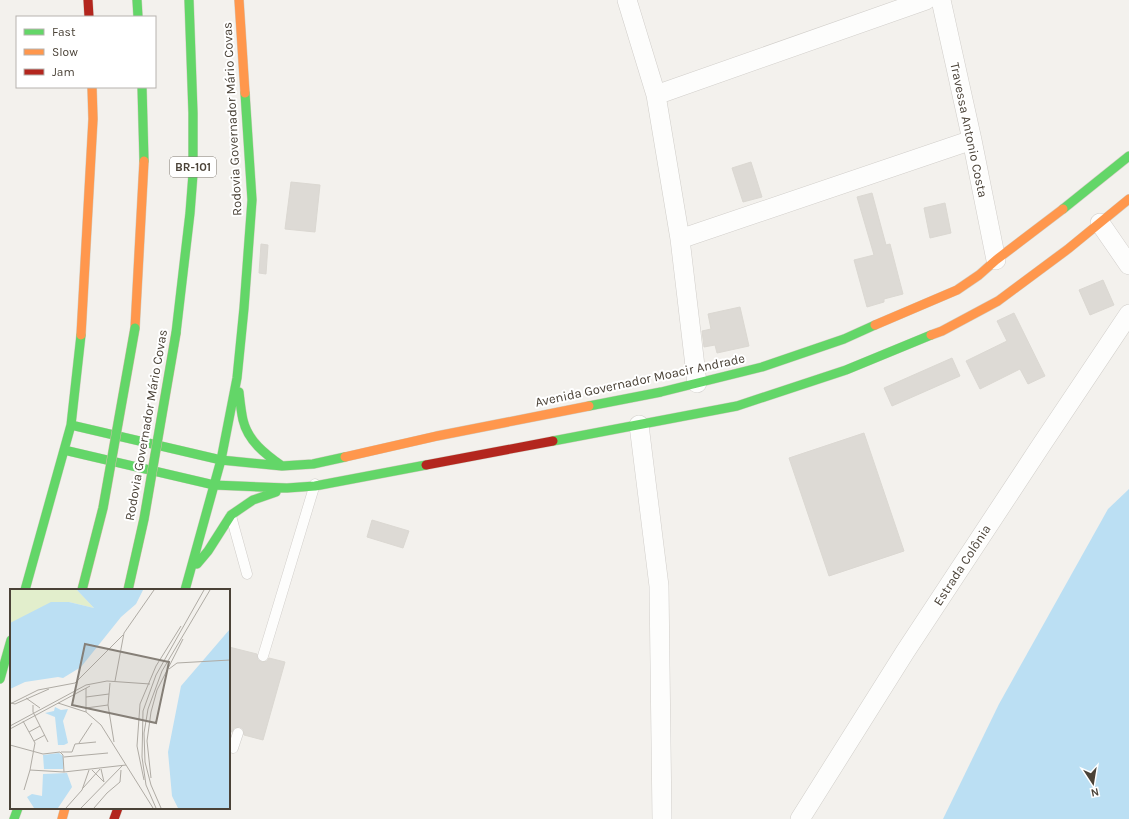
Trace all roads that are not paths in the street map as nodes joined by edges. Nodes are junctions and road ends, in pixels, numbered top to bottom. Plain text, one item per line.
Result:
1 (88, 0) edge
2 (137, 0) edge
3 (189, 0) edge
4 (239, 0) edge
5 (627, 0) edge
6 (926, 0) edge
7 (941, 0) edge
8 (89, 16) edge
9 (138, 16) edge
10 (92, 88) edge
11 (142, 88) edge
12 (656, 95) junction
13 (972, 140) junction
14 (1129, 156) edge
15 (1129, 199) edge
16 (1100, 223) junction
17 (680, 239) junction
18 (996, 260) junction
19 (1129, 265) edge
20 (1129, 314) edge
21 (238, 378) junction
22 (698, 383) junction
23 (71, 425) junction
24 (640, 425) junction
25 (64, 450) junction
26 (221, 460) junction
27 (313, 464) junction
28 (282, 466) junction
29 (214, 485) junction
30 (315, 486) junction
31 (287, 488) junction
32 (231, 515) junction
33 (190, 573) junction
34 (247, 574) dead end
35 (25, 589) edge
36 (82, 589) edge
37 (128, 589) edge
38 (185, 589) edge
39 (10, 644) edge
40 (262, 656) dead end
41 (0, 679) edge
42 (238, 733) dead end
43 (230, 747) edge
44 (18, 809) edge
45 (65, 809) edge
46 (118, 809) edge
47 (14, 819) edge
48 (62, 819) edge
49 (114, 819) edge
50 (662, 819) edge
51 (800, 819) edge

1 - 8 main road
2 - 9 main road
3 - 37 main road, Rodovia Governador Mário Covas / BR-101, bridge
4 - 21 main road, Rodovia Governador Mário Covas
5 - 12 street
6 - 12 street
7 - 13 street, Travessa Antonio Costa
10 - 23 main road
11 - 36 main road, bridge
12 - 17 street
13 - 17 street
13 - 18 street, Travessa Antonio Costa
14 - 18 main road, Avenida Governador Moacir Andrade
15 - 16 main road
16 - 19 street
16 - 24 main road
17 - 22 street
18 - 22 main road, Avenida Governador Moacir Andrade
20 - 51 street, Estrada Colônia
21 - 26 main road, Rodovia Governador Mário Covas
21 - 28 main road
22 - 27 main road, Avenida Governador Moacir Andrade
23 - 25 main road
23 - 26 main road, Avenida Governador Moacir Andrade
24 - 30 main road
24 - 50 street
25 - 29 main road
25 - 35 main road
26 - 28 main road, Avenida Governador Moacir Andrade
26 - 29 main road, Rodovia Governador Mário Covas
27 - 28 main road, Avenida Governador Moacir Andrade
27 - 30 lane
29 - 31 main road
29 - 33 main road, Rodovia Governador Mário Covas
30 - 31 main road
30 - 40 lane
31 - 32 main road
32 - 33 main road
32 - 34 lane
33 - 38 main road, Rodovia Governador Mário Covas
39 - 41 main road
42 - 43 lane
44 - 47 main road
45 - 48 main road
46 - 49 main road

